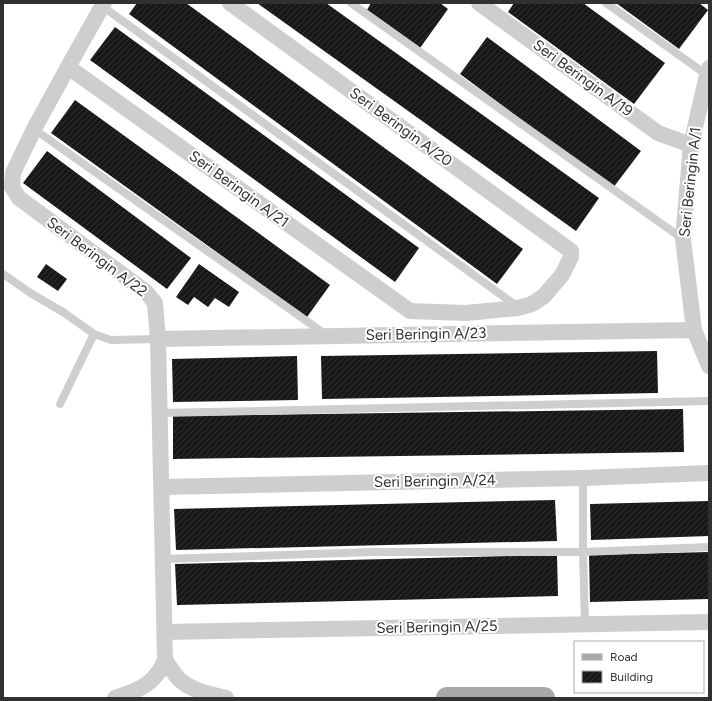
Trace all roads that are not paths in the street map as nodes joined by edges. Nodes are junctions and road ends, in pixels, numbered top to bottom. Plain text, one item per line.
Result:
1 (230, 3) edge
2 (351, 3) edge
3 (606, 3) edge
4 (103, 4) edge
5 (489, 6) edge
6 (68, 67) junction
7 (708, 71) edge
8 (34, 129) junction
9 (691, 145) junction
10 (683, 239) junction
11 (3, 274) edge
12 (518, 308) junction
13 (694, 330) junction
14 (94, 334) junction
15 (328, 336) junction
16 (158, 339) junction
17 (709, 366) edge
18 (709, 401) edge
19 (60, 404) dead end
20 (160, 412) junction
21 (709, 473) edge
22 (584, 478) junction
23 (162, 487) junction
24 (709, 547) edge
25 (583, 552) junction
26 (163, 560) junction
27 (709, 622) edge
28 (584, 624) junction
29 (165, 632) junction
30 (165, 660) junction
31 (115, 698) edge
32 (226, 698) edge
33 (447, 698) edge
34 (544, 698) edge

1 - 12 street, Seri Beringin A/20
2 - 10 lane
3 - 7 lane
4 - 6 street
4 - 12 lane
5 - 9 street, Seri Beringin A/19
6 - 8 street
6 - 12 street, Seri Beringin A/21
7 - 9 street, Seri Beringin A/1
8 - 15 lane
8 - 16 street, Seri Beringin A/22
9 - 10 street, Seri Beringin A/1
10 - 13 street, Seri Beringin A/1
11 - 14 lane
13 - 15 street, Seri Beringin A/23
13 - 17 street, Seri Beringin A/1
14 - 16 lane
14 - 19 lane
15 - 16 street, Seri Beringin A/23
16 - 20 street, Seri Beringin A/22
18 - 20 lane
20 - 23 street, Seri Beringin A/22
21 - 22 street, Seri Beringin A/24
22 - 23 street, Seri Beringin A/24
22 - 25 lane
23 - 26 street, Seri Beringin A/22
24 - 25 lane
25 - 26 lane
25 - 28 lane
26 - 29 street, Seri Beringin A/22
27 - 28 street, Seri Beringin A/25
28 - 29 street, Seri Beringin A/25
29 - 30 street, Seri Beringin A/22
30 - 31 street
30 - 32 street
33 - 34 main road

